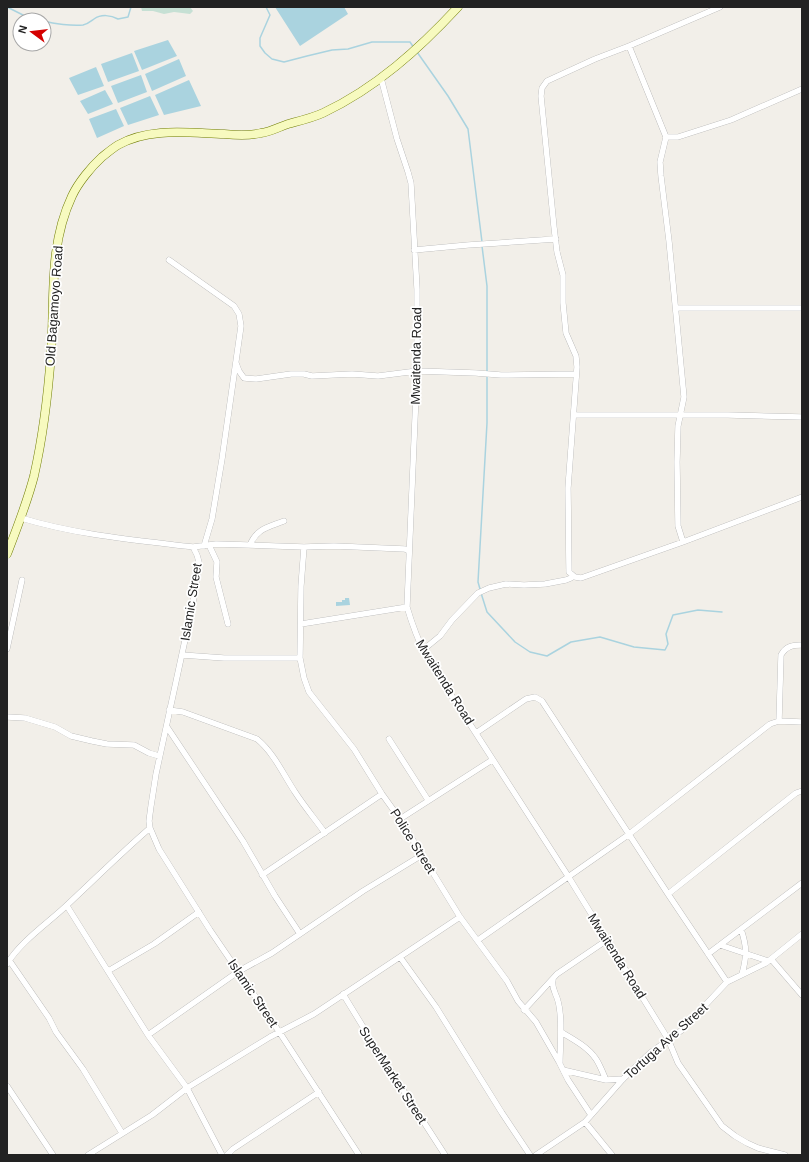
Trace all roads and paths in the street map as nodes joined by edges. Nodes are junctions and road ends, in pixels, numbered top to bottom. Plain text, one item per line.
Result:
1 (458, 7) edge
2 (716, 8) edge
3 (629, 46) junction
4 (381, 78) junction
5 (802, 89) edge
6 (666, 136) junction
7 (556, 239) junction
8 (414, 250) junction
9 (169, 260) dead end
10 (676, 308) junction
11 (802, 308) edge
12 (236, 363) junction
13 (417, 371) junction
14 (576, 374) junction
15 (574, 415) junction
16 (681, 415) junction
17 (802, 417) edge
18 (802, 497) edge
19 (21, 518) junction
20 (284, 521) dead end
21 (683, 542) junction
22 (207, 545) junction
23 (250, 545) junction
24 (193, 547) junction
25 (304, 547) junction
26 (409, 551) junction
27 (7, 554) edge
28 (573, 576) junction
29 (22, 580) dead end
30 (407, 607) junction
31 (228, 624) dead end
32 (300, 624) junction
33 (802, 645) edge
34 (7, 649) edge
35 (423, 650) junction
36 (182, 655) junction
37 (300, 658) junction
38 (169, 710) junction
39 (7, 717) edge
40 (779, 721) junction
41 (802, 722) edge
42 (167, 727) junction
43 (476, 733) junction
44 (389, 739) dead end
45 (160, 756) junction
46 (492, 760) junction
47 (802, 791) edge
48 (382, 794) junction
49 (428, 800) junction
50 (400, 819) junction
51 (150, 828) junction
52 (325, 833) junction
53 (628, 835) junction
54 (422, 855) junction
55 (262, 875) junction
56 (568, 876) junction
57 (802, 882) edge
58 (668, 894) junction
59 (67, 906) junction
60 (199, 912) junction
61 (460, 917) junction
62 (741, 929) junction
63 (300, 934) junction
64 (802, 934) edge
65 (478, 940) junction
66 (607, 940) junction
67 (720, 945) junction
68 (708, 954) junction
69 (747, 954) junction
70 (400, 956) junction
71 (770, 960) junction
72 (8, 962) edge
73 (108, 971) junction
74 (239, 971) junction
75 (742, 974) junction
76 (553, 979) junction
77 (727, 982) junction
78 (343, 994) junction
79 (802, 995) edge
80 (524, 1010) junction
81 (561, 1032) junction
82 (280, 1033) junction
83 (148, 1035) junction
84 (668, 1039) junction
85 (560, 1062) junction
86 (563, 1070) junction
87 (623, 1079) junction
88 (606, 1080) junction
89 (7, 1086) edge
90 (187, 1088) junction
91 (319, 1092) junction
92 (591, 1115) junction
93 (584, 1122) junction
94 (122, 1133) junction
95 (544, 1149) junction
96 (53, 1155) edge
97 (88, 1155) edge
98 (222, 1155) edge
99 (227, 1155) edge
100 (359, 1155) edge
101 (445, 1155) edge
102 (530, 1155) edge
103 (536, 1155) edge
104 (549, 1155) edge
105 (612, 1155) edge
106 (785, 1155) edge

1 - 4 street, Old Bagamoyo Road
2 - 3 street
3 - 6 street
3 - 7 street
4 - 8 street, Mwaitenda Road
4 - 19 street, Old Bagamoyo Road
5 - 6 street
6 - 10 street
7 - 8 street
7 - 14 street
8 - 13 street, Mwaitenda Road
9 - 12 street
10 - 11 street
10 - 16 street
12 - 13 street
12 - 22 street
13 - 14 street
13 - 26 street, Mwaitenda Road
14 - 15 street
15 - 16 street
15 - 28 street
16 - 17 street
16 - 21 street
18 - 21 street
19 - 24 street, Islamic Street
19 - 27 street, Old Bagamoyo Road
20 - 23 street
21 - 28 street
22 - 23 street
22 - 24 street
22 - 31 street
23 - 25 street
24 - 36 street, Islamic Street
25 - 26 street
25 - 32 street, Police Street
26 - 30 street, Mwaitenda Road
28 - 35 street
29 - 34 street
30 - 32 street
30 - 35 street, Mwaitenda Road
32 - 37 street, Police Street
33 - 40 street
35 - 43 street, Mwaitenda Road
36 - 37 street
36 - 38 street, Islamic Street
37 - 48 street, Police Street
38 - 42 street, Islamic Street
38 - 52 street
39 - 45 street
40 - 41 street
40 - 53 street
42 - 45 street, Islamic Street
42 - 55 street
43 - 46 street, Mwaitenda Road
43 - 53 street
44 - 49 street
45 - 51 street, Islamic Street
46 - 49 street
46 - 56 street, Mwaitenda Road
47 - 58 street
48 - 50 street, Police Street
48 - 52 street
49 - 50 street
50 - 54 street, Police Street
51 - 59 street
51 - 60 street, Islamic Street
52 - 55 street
53 - 56 street
53 - 58 street
54 - 61 street, Police Street
54 - 63 street
55 - 63 street
56 - 65 street
56 - 66 street, Mwaitenda Road
57 - 62 street
58 - 68 street
59 - 72 street
59 - 73 street
60 - 73 street
60 - 74 street, Islamic Street
61 - 65 street, Police Street
61 - 70 street
62 - 67 street
62 - 69 street
63 - 74 street
64 - 71 street, Tortuga Ave Street
65 - 80 street, Police Street
66 - 76 street
66 - 84 street, Mwaitenda Road
67 - 68 street
67 - 69 street
68 - 77 street
69 - 71 street
69 - 75 street
70 - 78 street
70 - 102 street
71 - 75 street, Tortuga Ave Street
71 - 79 street
72 - 94 street
73 - 83 street
74 - 82 street, Islamic Street
74 - 83 street
75 - 77 street, Tortuga Ave Street
76 - 80 street
76 - 81 street
77 - 84 street, Tortuga Ave Street
78 - 82 street
78 - 101 street, SuperMarket Street
80 - 85 street, Police Street
81 - 85 street
81 - 88 street
82 - 90 street
82 - 91 street, Islamic Street
83 - 90 street
84 - 87 street, Tortuga Ave Street
84 - 106 street, Mwaitenda Road
85 - 86 street, Police Street
86 - 88 street
86 - 92 street, Police Street
87 - 88 street
87 - 92 street, Tortuga Ave Street
89 - 96 street
90 - 94 street
90 - 98 street
91 - 99 street
91 - 100 street, Islamic Street
92 - 93 street, Tortuga Ave Street
93 - 95 street, Tortuga Ave Street
93 - 105 street
94 - 97 street
95 - 103 street, Tortuga Ave Street
95 - 104 street

